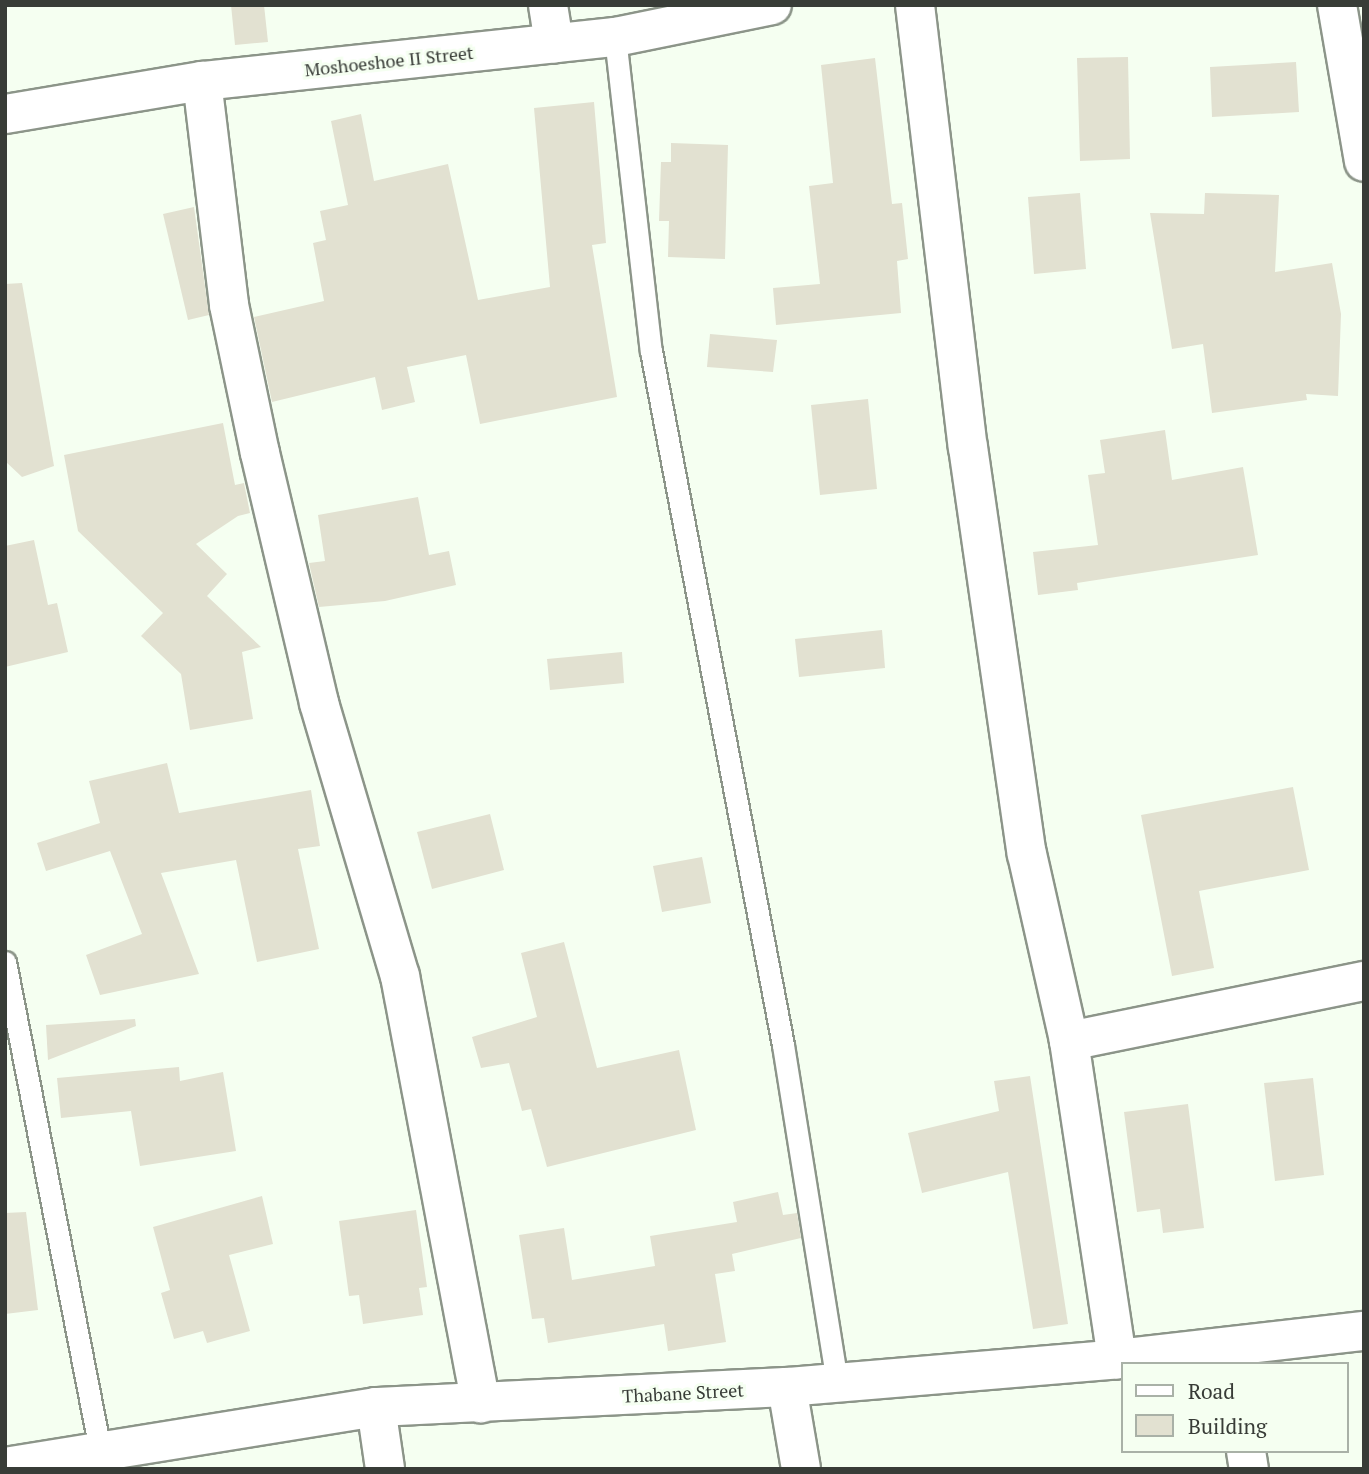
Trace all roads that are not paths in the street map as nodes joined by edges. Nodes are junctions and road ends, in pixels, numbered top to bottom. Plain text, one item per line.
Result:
1 (548, 5) edge
2 (772, 5) edge
3 (915, 5) edge
4 (1337, 5) edge
5 (615, 37) junction
6 (554, 44) junction
7 (202, 81) junction
8 (5, 114) edge
9 (1364, 162) edge
10 (5, 962) edge
11 (1364, 981) edge
12 (1069, 1041) junction
13 (1364, 1331) edge
14 (1231, 1354) edge
15 (1117, 1359) junction
16 (837, 1382) junction
17 (787, 1387) junction
18 (481, 1403) junction
19 (376, 1406) junction
20 (101, 1455) junction
21 (5, 1467) edge
22 (385, 1469) edge
23 (801, 1469) edge

1 - 6 street
2 - 5 street, Moshoeshoe II Street
3 - 12 street
4 - 9 street
5 - 6 street, Moshoeshoe II Street
5 - 16 lane
6 - 7 street, Moshoeshoe II Street
7 - 8 street, Moshoeshoe II Street
7 - 18 street
10 - 20 lane
11 - 12 street
12 - 15 street
13 - 14 street, Thabane Street
14 - 15 street, Thabane Street
15 - 16 street, Thabane Street
16 - 17 street, Thabane Street
17 - 18 street, Thabane Street
17 - 23 street
18 - 19 street, Thabane Street
19 - 20 street, Thabane Street
19 - 22 street
20 - 21 street, Thabane Street

